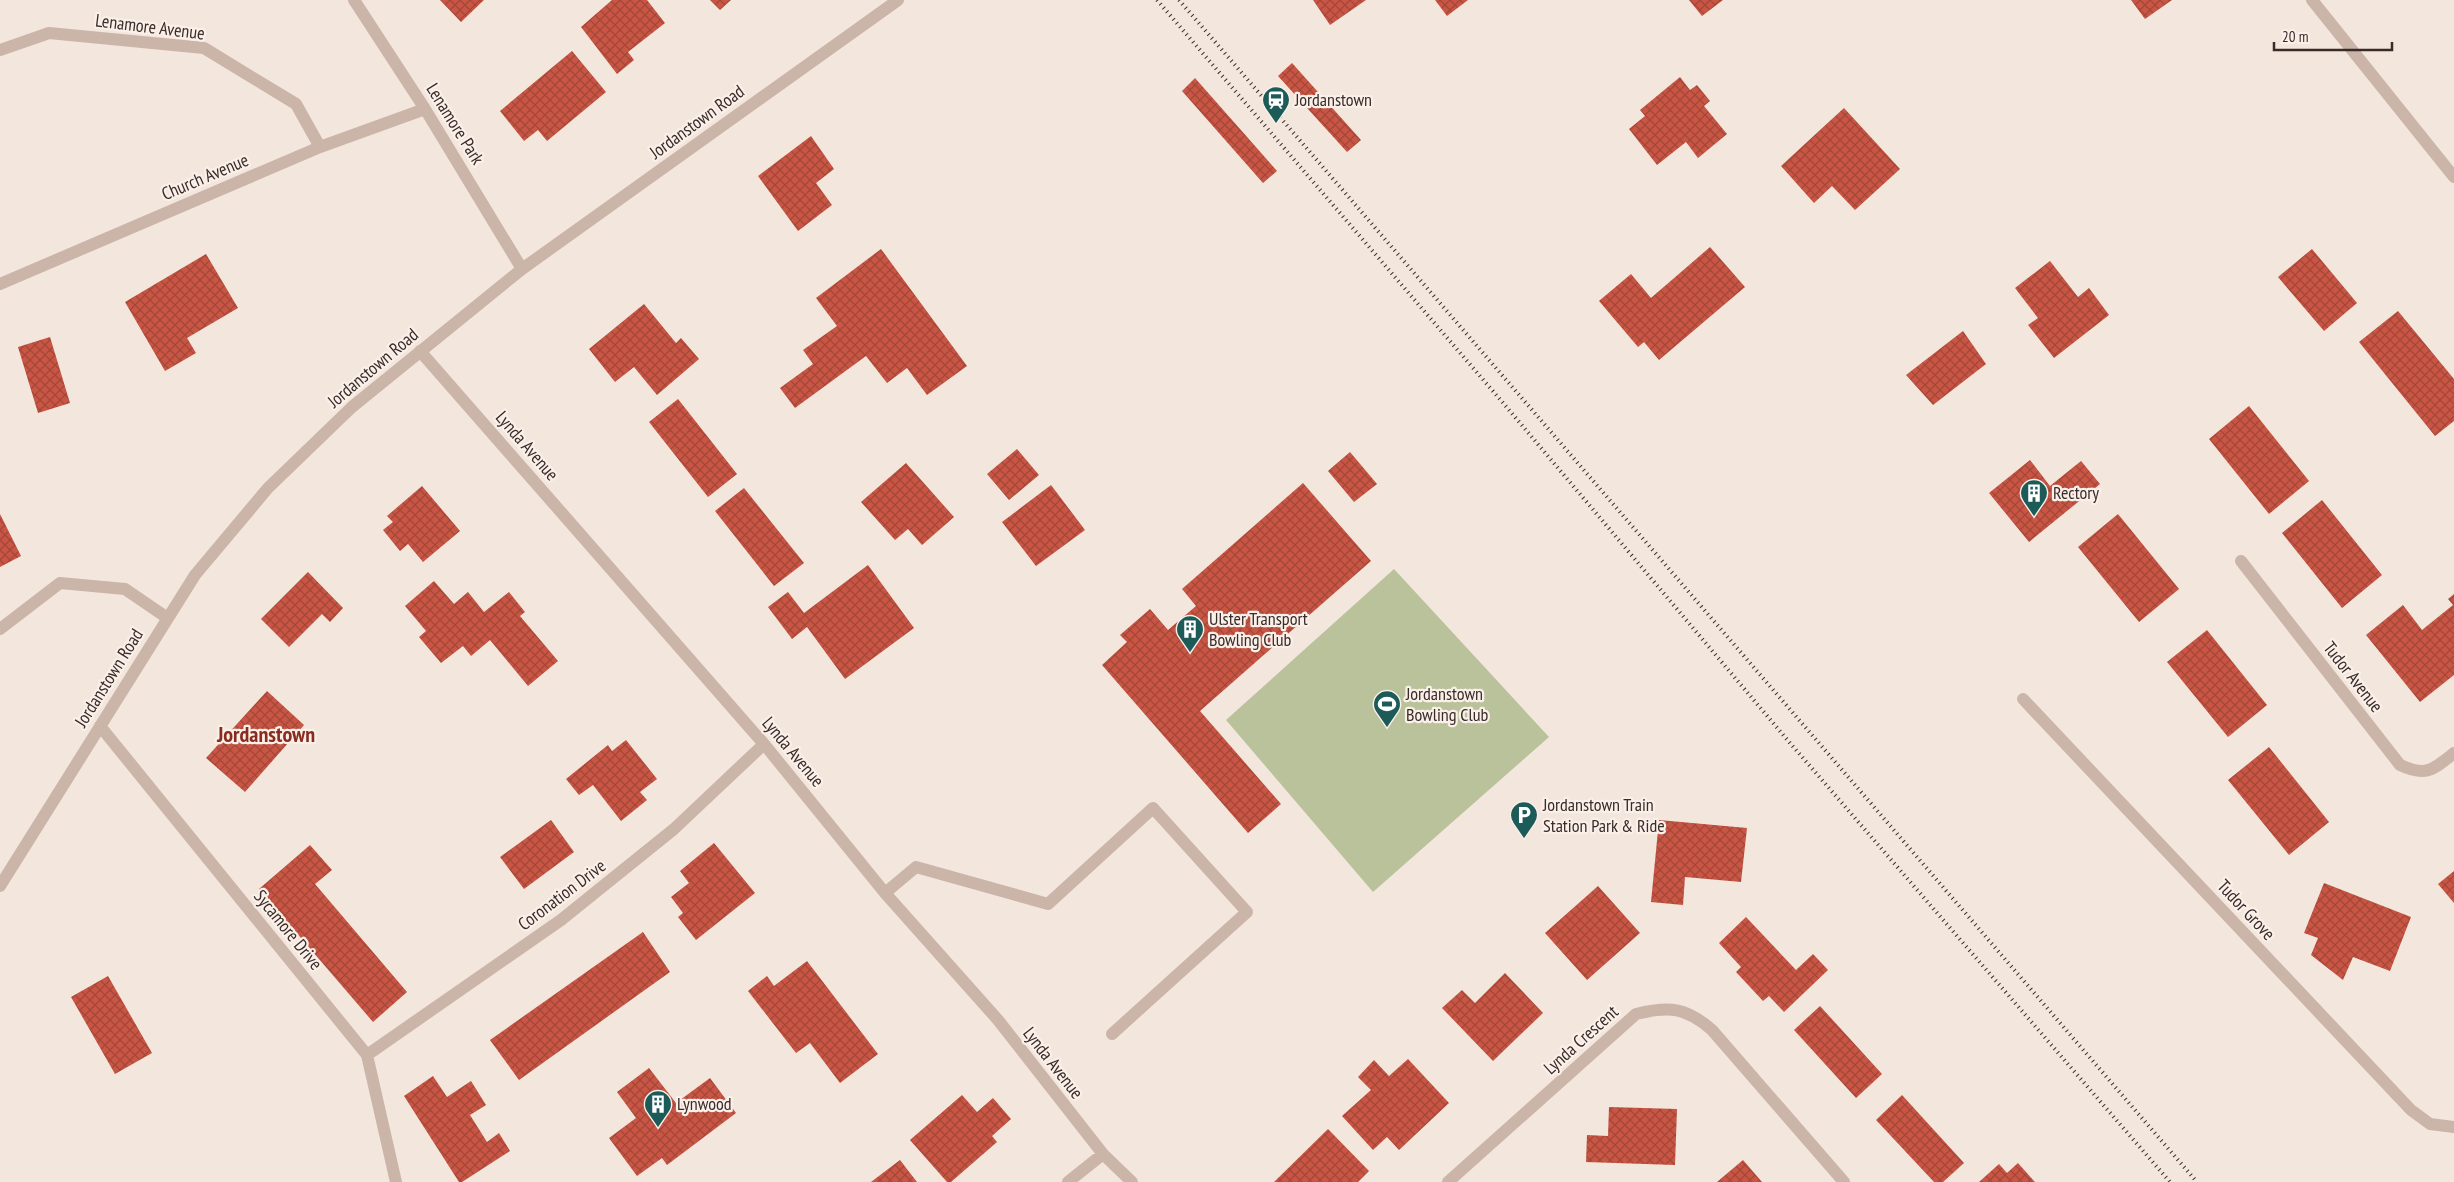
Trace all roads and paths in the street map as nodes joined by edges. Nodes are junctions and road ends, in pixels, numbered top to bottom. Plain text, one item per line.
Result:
1 (354, 0) edge
2 (898, 0) edge
3 (2312, 0) edge
4 (0, 50) edge
5 (425, 108) junction
6 (320, 147) junction
7 (2454, 178) edge
8 (522, 269) junction
9 (0, 284) edge
10 (420, 351) junction
11 (2241, 561) dead end
12 (166, 617) junction
13 (0, 629) edge
14 (2023, 699) dead end
15 (100, 726) junction
16 (764, 744) junction
17 (2454, 753) edge
18 (0, 886) edge
19 (885, 893) junction
20 (1112, 1034) dead end
21 (367, 1055) junction
22 (2454, 1127) edge
23 (1103, 1154) junction
24 (396, 1182) edge
25 (1068, 1182) edge
26 (1132, 1182) edge
27 (1448, 1182) edge
28 (1844, 1182) edge

1 - 5 street, Lenamore Park
2 - 8 street, Jordanstown Road
3 - 7 street
4 - 6 street, Lenamore Avenue
5 - 6 street, Church Avenue
5 - 8 street, Lenamore Park
6 - 9 street, Church Avenue
8 - 10 street, Jordanstown Road
10 - 12 street, Jordanstown Road
10 - 16 street, Lynda Avenue
11 - 17 street, Tudor Avenue
12 - 13 street
12 - 15 street, Jordanstown Road
14 - 22 street, Tudor Grove
15 - 18 street, Jordanstown Road
15 - 21 street, Sycamore Drive
16 - 19 street, Lynda Avenue
16 - 21 street, Coronation Drive
19 - 20 street
19 - 23 street, Lynda Avenue
21 - 24 street, Sycamore Drive
23 - 25 street
23 - 26 street, Lynda Avenue
27 - 28 street, Lynda Crescent

